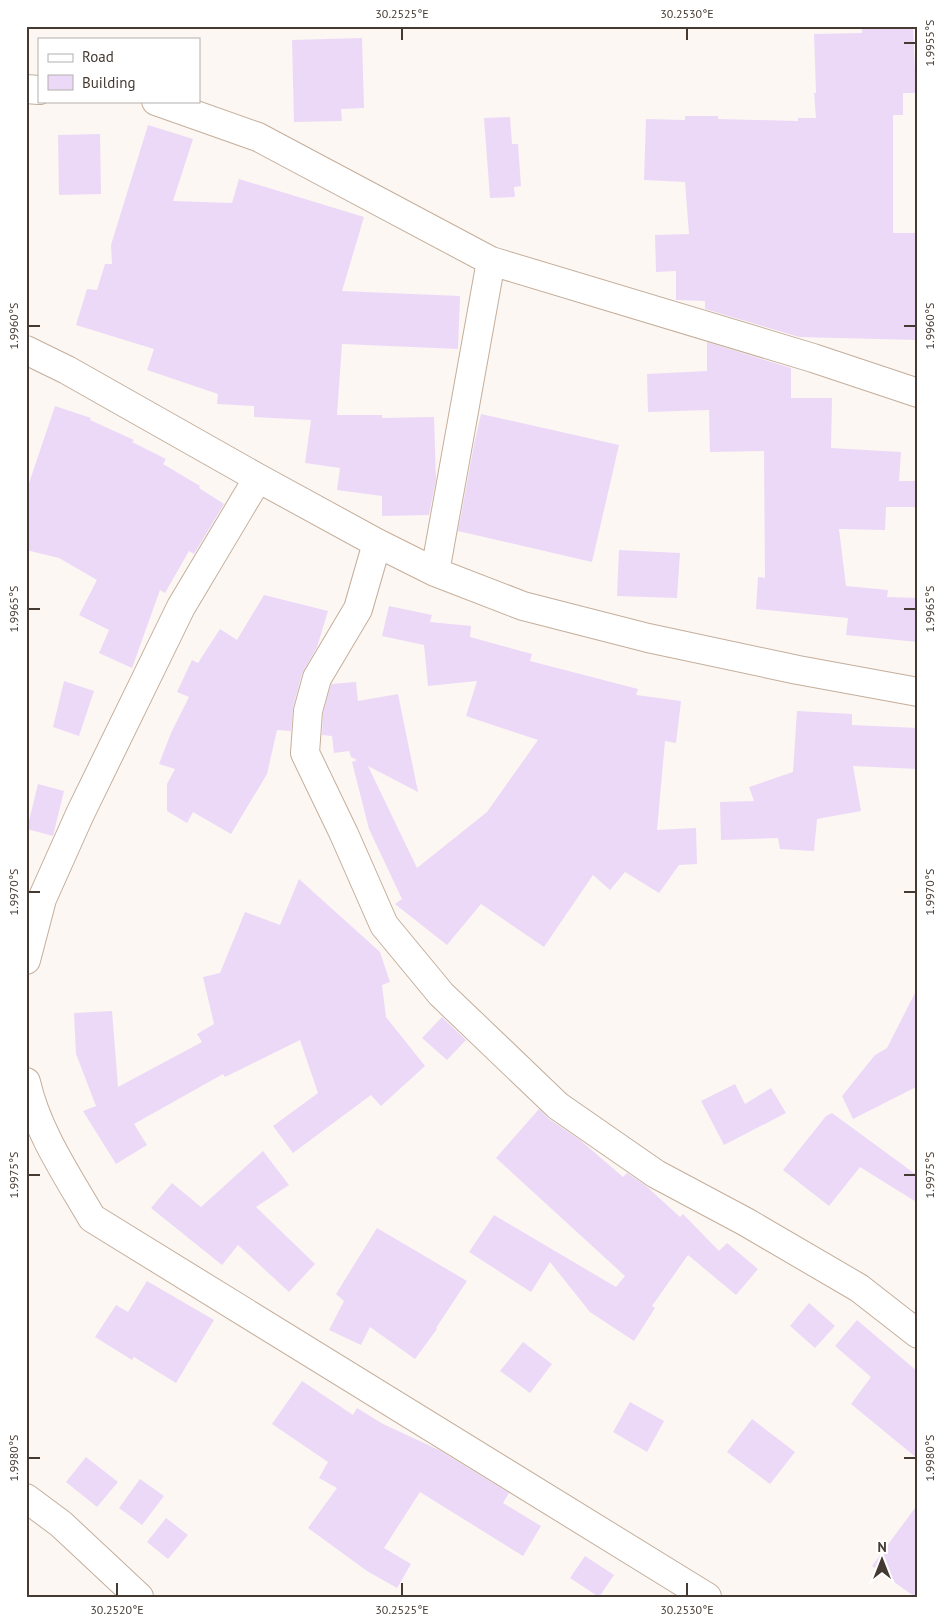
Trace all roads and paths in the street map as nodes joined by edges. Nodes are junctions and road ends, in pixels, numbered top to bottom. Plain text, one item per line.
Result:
1 (159, 102) edge
2 (491, 261) junction
3 (26, 350) edge
4 (918, 393) edge
5 (258, 478) junction
6 (377, 543) junction
7 (435, 572) junction
8 (918, 692) edge
9 (26, 960) edge
10 (26, 1082) edge
11 (918, 1334) edge
12 (26, 1498) edge
13 (139, 1597) edge
14 (707, 1597) edge

1 - 2 street
2 - 4 street
2 - 7 street
3 - 5 street
5 - 6 street
5 - 9 street
6 - 7 street
6 - 11 street
7 - 8 street
10 - 14 street
12 - 13 street

